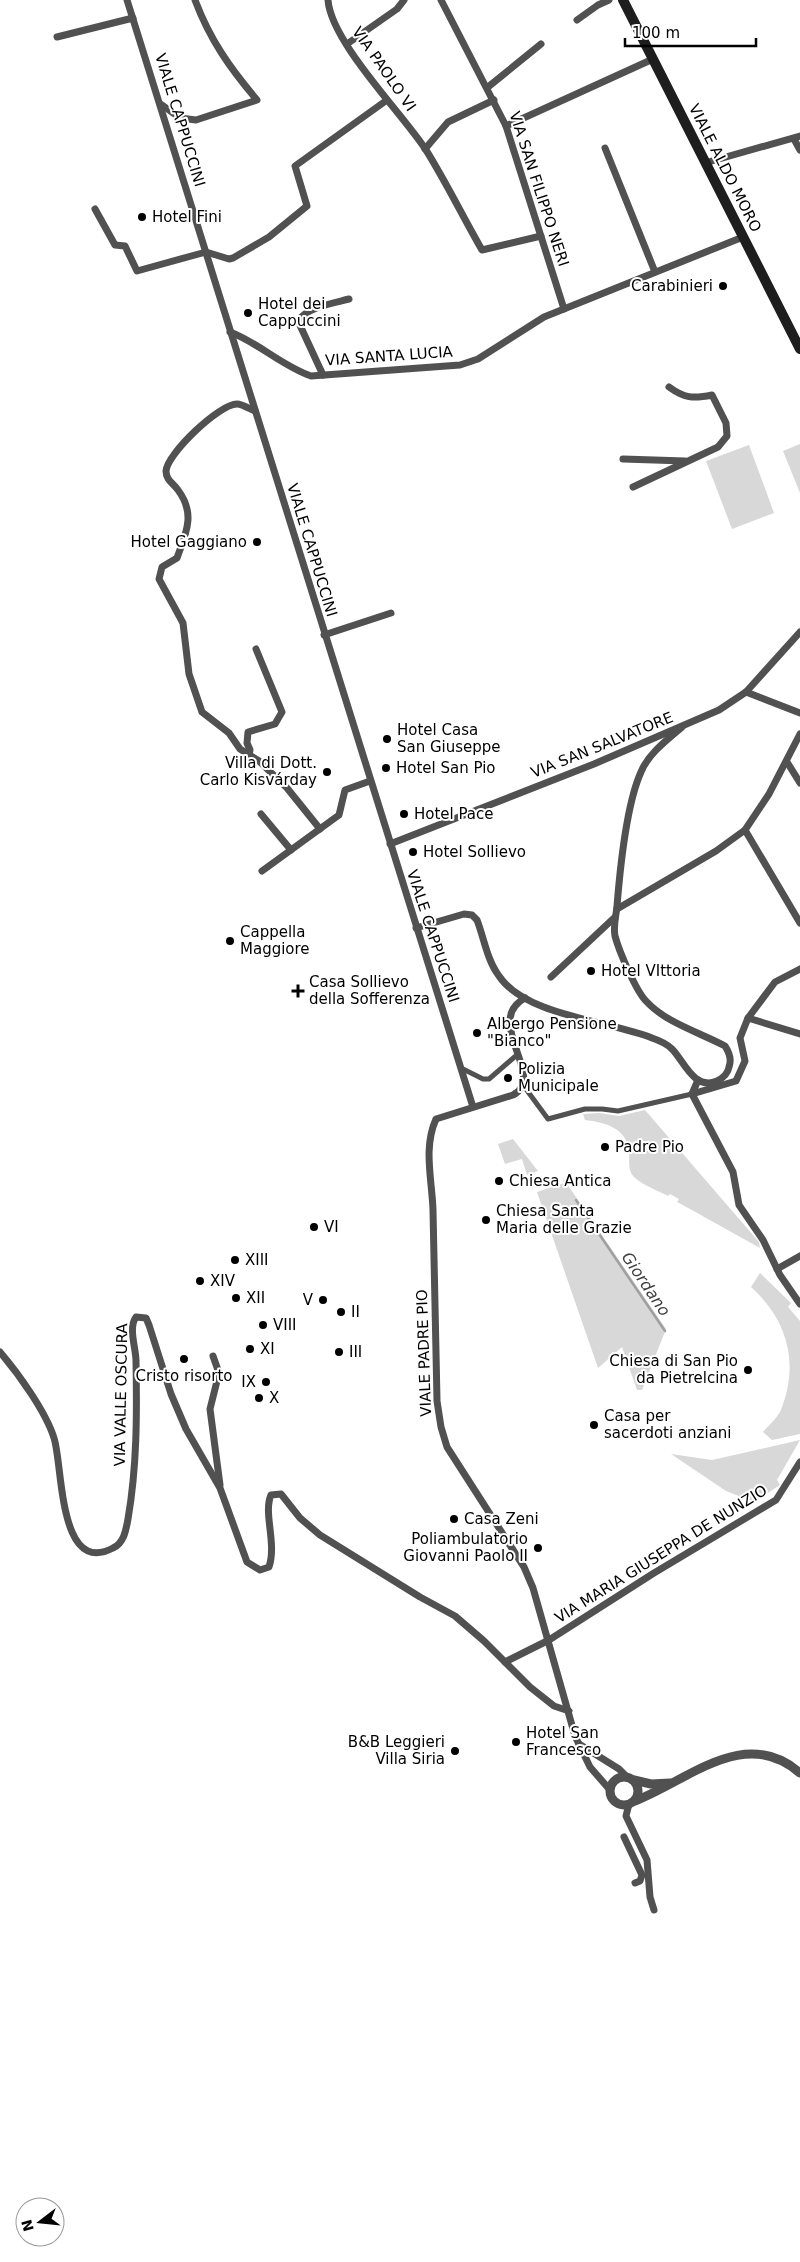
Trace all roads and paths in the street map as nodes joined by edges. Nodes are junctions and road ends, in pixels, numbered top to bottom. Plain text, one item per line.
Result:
1 (127, 0) edge
2 (195, 0) edge
3 (328, 0) edge
4 (404, 0) edge
5 (441, 0) edge
6 (609, 0) edge
7 (622, 0) edge
8 (133, 18) junction
9 (576, 20) dead end
10 (57, 37) dead end
11 (347, 44) junction
12 (541, 44) dead end
13 (653, 59) junction
14 (488, 87) junction
15 (387, 100) junction
16 (494, 100) junction
17 (162, 104) junction
18 (506, 126) junction
19 (797, 137) edge
20 (605, 148) dead end
21 (425, 149) junction
22 (800, 150) edge
23 (705, 163) junction
24 (95, 209) dead end
25 (541, 236) junction
26 (743, 237) junction
27 (206, 252) junction
28 (655, 272) junction
29 (349, 299) dead end
30 (564, 309) junction
31 (230, 332) junction
32 (800, 349) edge
33 (323, 375) junction
34 (669, 387) dead end
35 (255, 411) junction
36 (623, 459) dead end
37 (688, 461) junction
38 (633, 488) dead end
39 (391, 613) dead end
40 (800, 632) edge
41 (324, 635) junction
42 (256, 649) dead end
43 (746, 692) junction
44 (800, 713) edge
45 (682, 728) junction
46 (800, 734) edge
47 (249, 755) junction
48 (787, 762) junction
49 (370, 781) junction
50 (800, 783) edge
51 (261, 814) dead end
52 (320, 829) junction
53 (745, 830) junction
54 (390, 844) junction
55 (291, 850) junction
56 (262, 871) dead end
57 (616, 913) junction
58 (800, 922) edge
59 (416, 928) junction
60 (800, 969) edge
61 (551, 977) dead end
62 (525, 998) junction
63 (748, 1018) junction
64 (800, 1034) edge
65 (518, 1054) junction
66 (461, 1068) junction
67 (698, 1080) junction
68 (523, 1085) junction
69 (692, 1094) junction
70 (473, 1107) junction
71 (800, 1256) edge
72 (777, 1269) junction
73 (800, 1304) edge
74 (0, 1352) edge
75 (213, 1356) dead end
76 (799, 1466) edge
77 (220, 1488) junction
78 (549, 1640) junction
79 (505, 1662) junction
80 (569, 1711) junction
81 (579, 1744) junction
82 (800, 1773) edge
83 (630, 1779) junction
84 (672, 1782) junction
85 (610, 1790) junction
86 (632, 1803) junction
87 (624, 1837) dead end
88 (635, 1883) dead end
89 (654, 1910) dead end

1 - 8 street, VIALE CAPPUCCINI
2 - 17 street
3 - 11 street, VIA PAOLO VI
4 - 11 street
5 - 14 street, VIA SAN FILIPPO NERI
6 - 9 street
7 - 13 main road, VIALE ALDO MORO
8 - 10 street
8 - 17 street, VIALE CAPPUCCINI
11 - 15 street, VIA PAOLO VI
12 - 14 street
13 - 18 street
13 - 23 main road, VIALE ALDO MORO
14 - 16 street, VIA SAN FILIPPO NERI
15 - 21 street, VIA PAOLO VI
15 - 27 street
16 - 18 street, VIA SAN FILIPPO NERI
16 - 21 street
17 - 27 street, VIALE CAPPUCCINI
18 - 25 street, VIA SAN FILIPPO NERI
19 - 22 street
19 - 23 street
20 - 28 street
21 - 25 street, VIA PAOLO VI
23 - 26 main road, VIALE ALDO MORO
24 - 27 street
25 - 30 street, VIA SAN FILIPPO NERI
26 - 28 street, VIA SANTA LUCIA
26 - 32 main road, VIALE ALDO MORO
27 - 31 street, VIALE CAPPUCCINI
28 - 30 street, VIA SANTA LUCIA
29 - 33 street
30 - 33 street, VIA SANTA LUCIA
31 - 33 street, VIA SANTA LUCIA
31 - 35 street, VIALE CAPPUCCINI
34 - 37 street
35 - 41 street, VIALE CAPPUCCINI
35 - 47 street
36 - 37 street
37 - 38 street
39 - 41 street
40 - 43 street, VIA SAN SALVATORE
41 - 49 street, VIALE CAPPUCCINI
42 - 47 street
43 - 44 street
43 - 45 street, VIA SAN SALVATORE
45 - 54 street, VIA SAN SALVATORE
45 - 57 street
46 - 48 street
47 - 52 street
48 - 50 street
48 - 53 street
49 - 52 street
49 - 54 street, VIALE CAPPUCCINI
51 - 55 street
52 - 55 street
53 - 57 street
53 - 58 street
54 - 59 street, VIALE CAPPUCCINI
55 - 56 street
57 - 61 street
57 - 67 street
59 - 62 street
59 - 66 street, VIALE CAPPUCCINI
60 - 63 street
62 - 65 street
62 - 67 street
63 - 64 street
63 - 69 street
65 - 66 street
65 - 68 street
66 - 70 street, VIALE CAPPUCCINI
67 - 69 street
68 - 69 street
68 - 70 street
69 - 72 street
70 - 78 street, VIALE PADRE PIO
71 - 72 street
72 - 73 street
74 - 77 street, VIA VALLE OSCURA
75 - 77 street
76 - 78 street, VIA MARIA GIUSEPPA DE NUNZIO
77 - 79 street, VIA VALLE OSCURA
78 - 79 street, VIA MARIA GIUSEPPA DE NUNZIO
78 - 80 street, VIALE PADRE PIO
79 - 80 street, VIA VALLE OSCURA
80 - 81 street, VIALE PADRE PIO
81 - 83 street
81 - 85 street, VIALE PADRE PIO
82 - 84 street
83 - 84 street
83 - 85 street
83 - 86 street
84 - 86 street
85 - 86 street
86 - 89 street
87 - 88 street

